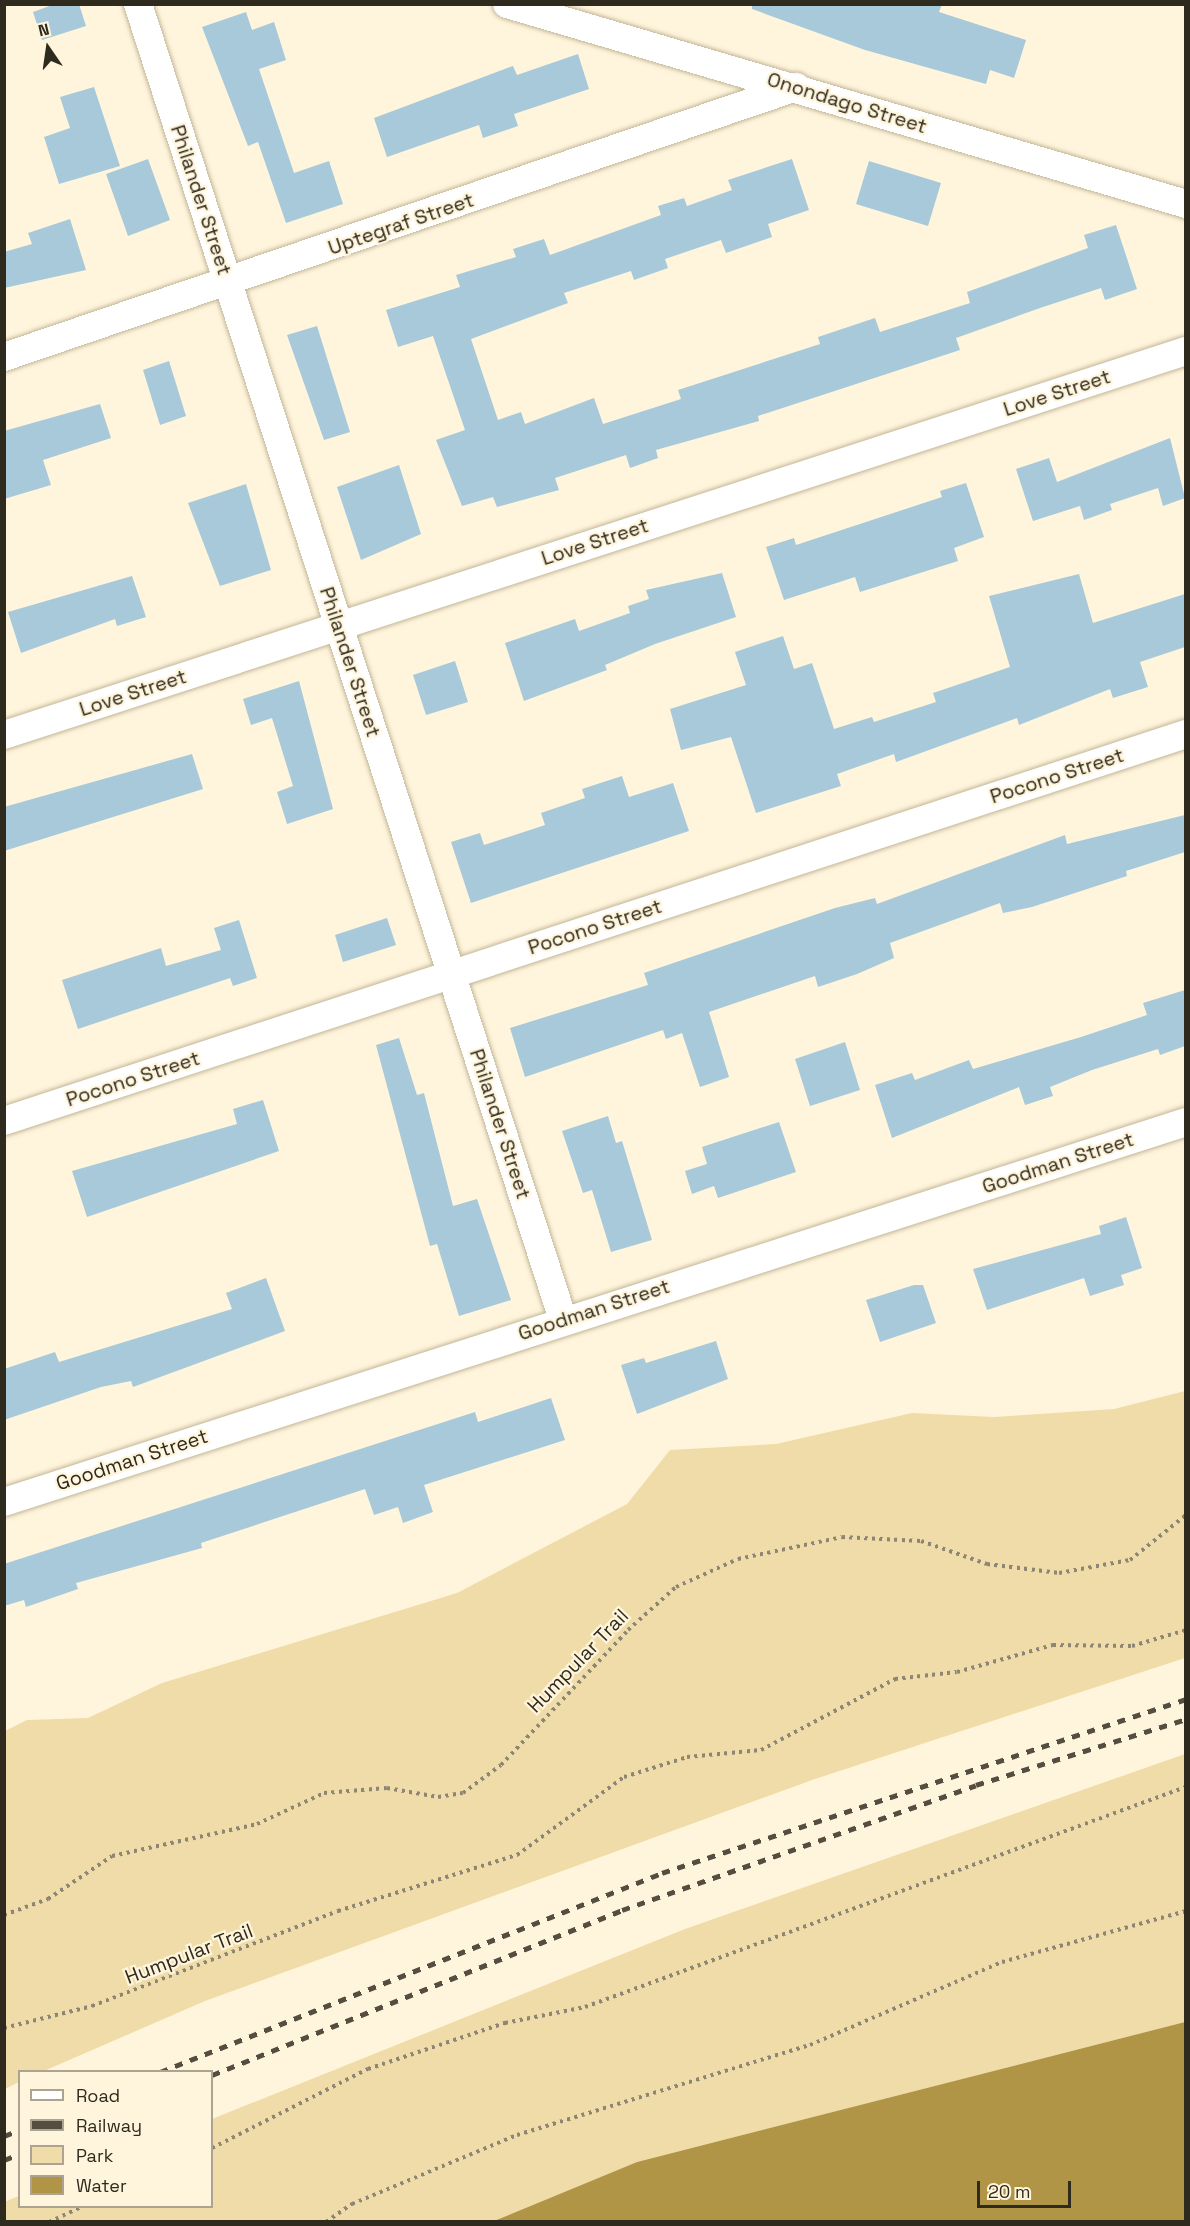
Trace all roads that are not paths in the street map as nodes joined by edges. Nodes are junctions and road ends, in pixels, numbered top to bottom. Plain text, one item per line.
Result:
1 (138, 4) edge
2 (507, 4) edge
3 (796, 87) junction
4 (1185, 204) edge
5 (228, 284) junction
6 (1185, 351) edge
7 (4, 357) edge
8 (338, 626) junction
9 (1185, 734) edge
10 (4, 735) edge
11 (452, 973) junction
12 (4, 1121) edge
13 (1185, 1122) edge
14 (562, 1320) junction
15 (4, 1502) edge

1 - 5 street, Philander Street
2 - 3 street, Onondago Street
3 - 4 street, Onondago Street
3 - 5 street, Uptegraf Street
5 - 7 street, Uptegraf Street
5 - 8 street, Philander Street
6 - 8 street, Love Street
8 - 10 street, Love Street
8 - 11 street, Philander Street
9 - 11 street, Pocono Street
11 - 12 street, Pocono Street
11 - 14 street, Philander Street
13 - 14 street, Goodman Street
14 - 15 street, Goodman Street

